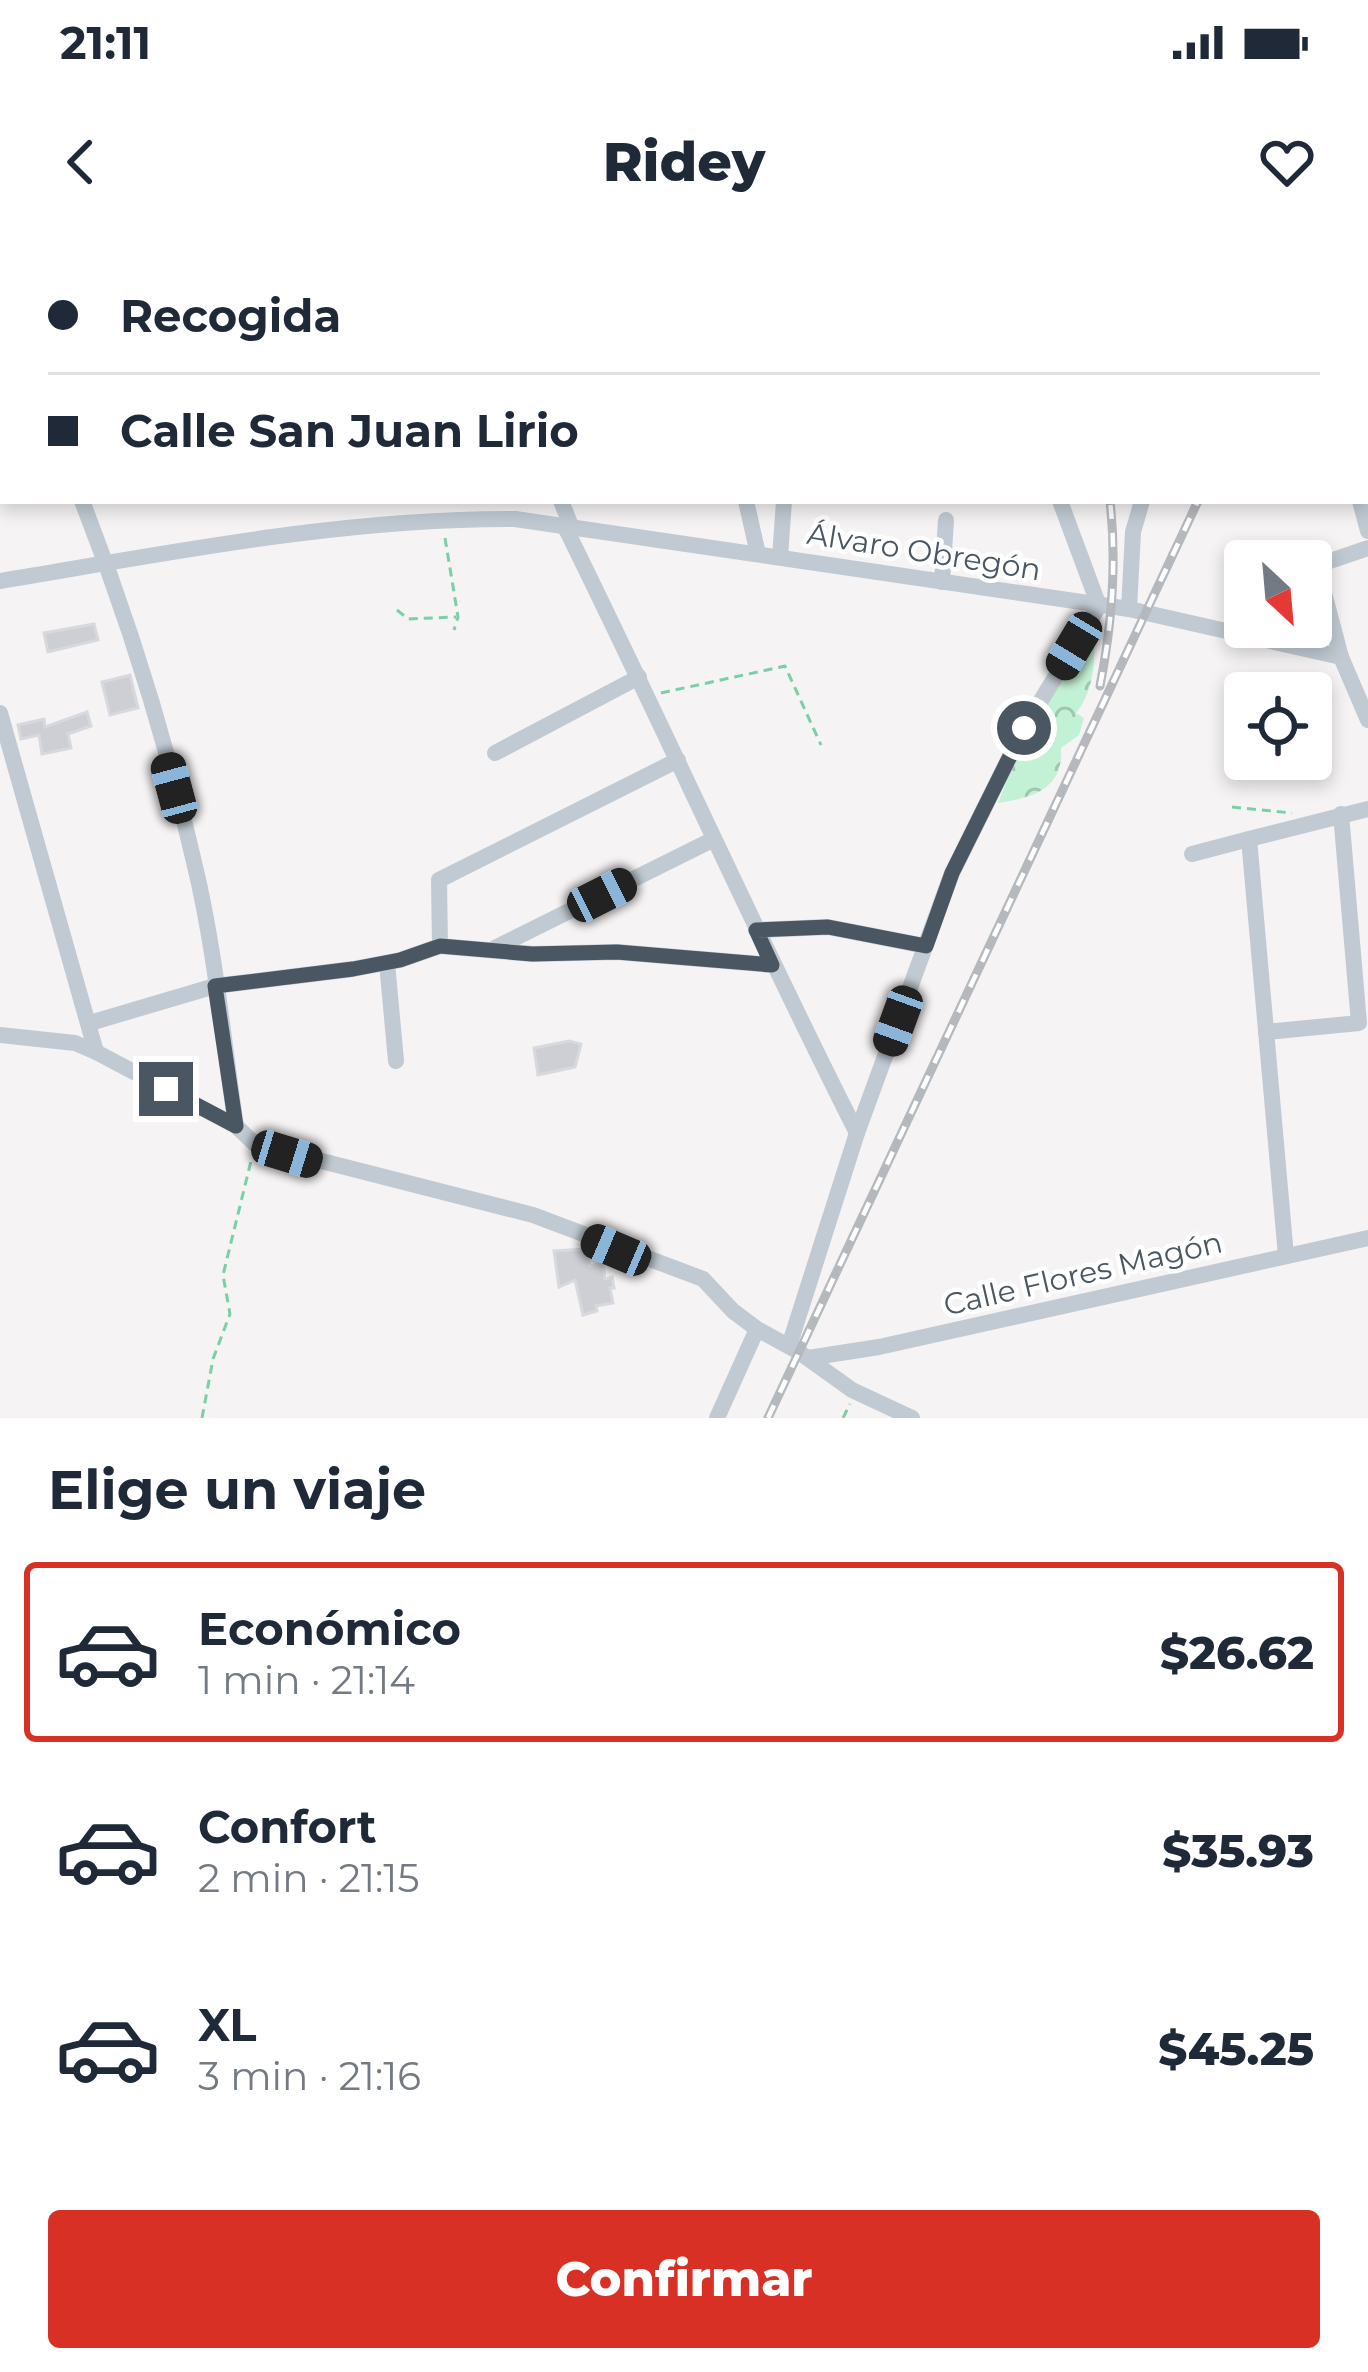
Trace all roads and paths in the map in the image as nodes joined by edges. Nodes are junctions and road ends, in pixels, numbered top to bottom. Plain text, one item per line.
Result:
1 (83, 504) edge
2 (562, 504) edge
3 (747, 504) edge
4 (784, 504) edge
5 (1061, 504) edge
6 (1141, 504) edge
7 (443, 519) junction
8 (946, 520) dead end
9 (568, 525) junction
10 (1368, 548) edge
11 (758, 554) junction
12 (780, 557) junction
13 (106, 563) junction
14 (0, 581) edge
15 (942, 582) junction
16 (1099, 606) junction
17 (1129, 609) junction
18 (397, 610) dead end
19 (458, 617) junction
20 (454, 630) dead end
21 (1341, 657) junction
22 (639, 677) junction
23 (648, 696) junction
24 (1368, 720) edge
25 (2, 724) edge
26 (821, 745) dead end
27 (495, 752) dead end
28 (678, 760) junction
29 (1232, 807) dead end
30 (1368, 809) edge
31 (1295, 813) dead end
32 (1341, 814) junction
33 (714, 839) junction
34 (1249, 839) junction
35 (1192, 854) dead end
36 (756, 930) junction
37 (440, 946) junction
38 (926, 946) junction
39 (490, 950) junction
40 (387, 963) junction
41 (772, 965) junction
42 (215, 986) junction
43 (90, 1022) junction
44 (1266, 1033) junction
45 (0, 1035) edge
46 (96, 1052) junction
47 (396, 1061) dead end
48 (236, 1126) junction
49 (857, 1133) junction
50 (255, 1144) junction
51 (1368, 1238) edge
52 (1286, 1256) junction
53 (757, 1329) junction
54 (789, 1346) junction
55 (808, 1358) junction
56 (202, 1418) edge
57 (717, 1418) edge
58 (912, 1418) edge

1 - 13 street
2 - 9 street
3 - 11 street
4 - 12 street
5 - 16 street
6 - 17 street
7 - 9 street, Álvaro Obregón
7 - 13 street, Álvaro Obregón
7 - 19 path
8 - 15 street
9 - 11 street, Álvaro Obregón
9 - 22 street
10 - 21 street
11 - 12 street, Álvaro Obregón
12 - 15 street, Álvaro Obregón
13 - 14 street, Álvaro Obregón
13 - 42 street
15 - 16 street, Álvaro Obregón
16 - 17 street, Álvaro Obregón
16 - 38 street
17 - 21 street, Álvaro Obregón
18 - 19 path
19 - 20 path
21 - 24 street
22 - 23 street
22 - 27 street
23 - 26 path
23 - 28 street
25 - 43 street
28 - 33 street
28 - 37 street
29 - 31 path
30 - 32 street
32 - 34 street
32 - 44 street
33 - 36 street
33 - 39 street
34 - 35 street
34 - 44 street
36 - 38 street
36 - 41 street
37 - 39 street
37 - 40 street
38 - 49 street
39 - 41 street
40 - 42 street
40 - 47 street
41 - 49 street
42 - 43 street
42 - 48 street
43 - 46 street
44 - 52 street
45 - 46 street
46 - 48 street
48 - 50 street
49 - 54 street
50 - 53 street
50 - 56 path
51 - 52 street, Calle Flores Magón
52 - 55 street, Calle Flores Magón
53 - 54 street
53 - 57 street
54 - 55 street
55 - 58 street

